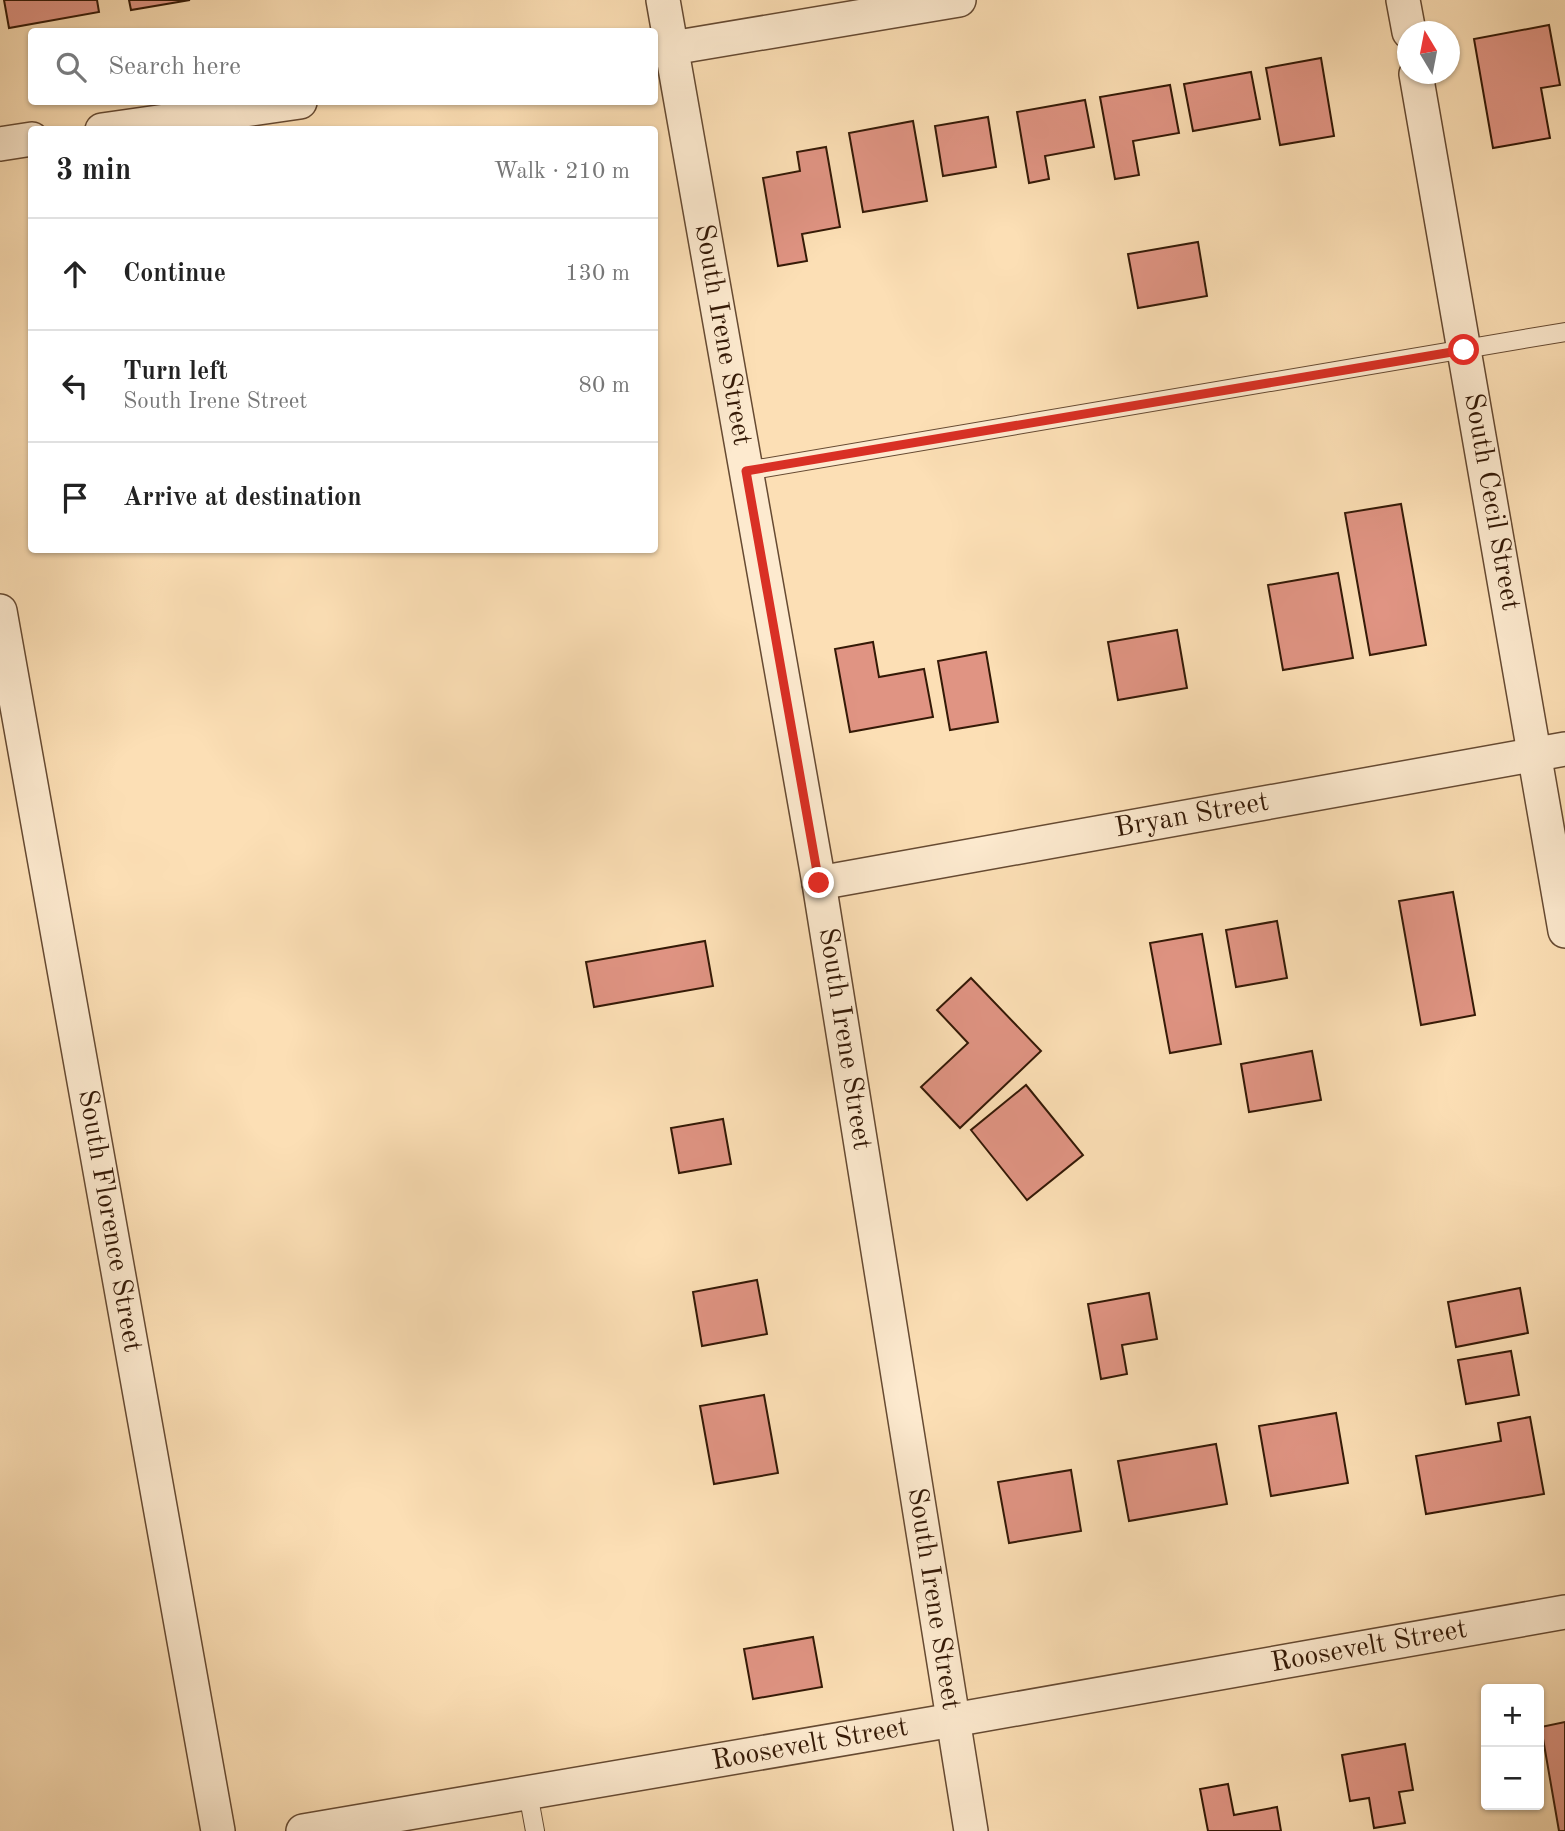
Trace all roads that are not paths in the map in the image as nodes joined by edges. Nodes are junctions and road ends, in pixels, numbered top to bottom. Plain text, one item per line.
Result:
1 (663, 0) edge
2 (959, 0) edge
3 (1404, 0) edge
4 (1407, 21) edge
5 (663, 50) edge
6 (1418, 84) edge
7 (279, 105) edge
8 (130, 126) edge
9 (28, 140) edge
10 (0, 144) edge
11 (1565, 332) edge
12 (1464, 350) junction
13 (746, 471) junction
14 (0, 611) edge
15 (1550, 752) edge
16 (819, 883) junction
17 (1565, 931) edge
18 (1565, 1612) edge
19 (953, 1720) junction
20 (527, 1793) junction
21 (218, 1831) edge
22 (303, 1831) edge
23 (535, 1831) edge
24 (971, 1831) edge

1 - 5 street, South Irene Street
2 - 5 street
3 - 4 street
5 - 13 street, South Irene Street
6 - 12 street, South Cecil Street
7 - 8 street
9 - 10 street
11 - 12 lane
12 - 13 lane
12 - 15 street, South Cecil Street
13 - 16 street, South Irene Street
14 - 21 street, South Florence Street
15 - 16 street, Bryan Street
15 - 17 street, South Cecil Street
16 - 19 street, South Irene Street
18 - 19 street, Roosevelt Street
19 - 20 street, Roosevelt Street
19 - 24 street, South Irene Street
20 - 22 street, Roosevelt Street
20 - 23 lane

